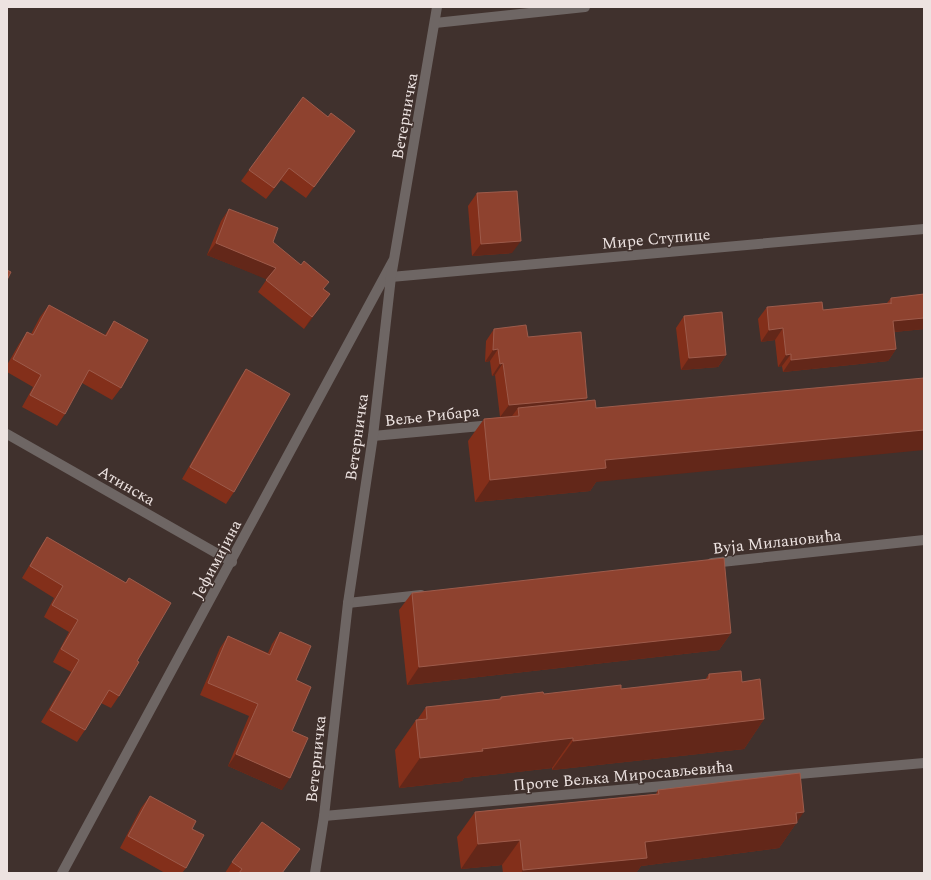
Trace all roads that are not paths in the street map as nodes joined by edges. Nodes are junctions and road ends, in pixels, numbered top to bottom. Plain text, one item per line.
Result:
1 (437, 7) edge
2 (585, 7) edge
3 (435, 23) junction
4 (924, 229) edge
5 (395, 258) junction
6 (391, 277) junction
7 (499, 424) edge
8 (7, 434) edge
9 (372, 436) junction
10 (924, 540) edge
11 (232, 562) junction
12 (703, 564) edge
13 (435, 593) edge
14 (348, 603) junction
15 (924, 763) edge
16 (324, 816) junction
17 (62, 873) edge
18 (315, 873) edge

1 - 3 street, Ветерничка
2 - 3 street
3 - 5 street, Ветерничка
4 - 6 street, Мире Ступице
5 - 6 street, Ветерничка
5 - 11 street, Јефимијина
6 - 9 street, Ветерничка
7 - 9 street, Веље Рибара
8 - 11 street, Атинска
9 - 14 street, Ветерничка
10 - 12 street, Вуја Милановића
11 - 17 street, Јефимијина
13 - 14 street
14 - 16 street, Ветерничка
15 - 16 street, Проте Вељка Миросављевића
16 - 18 street, Ветерничка

